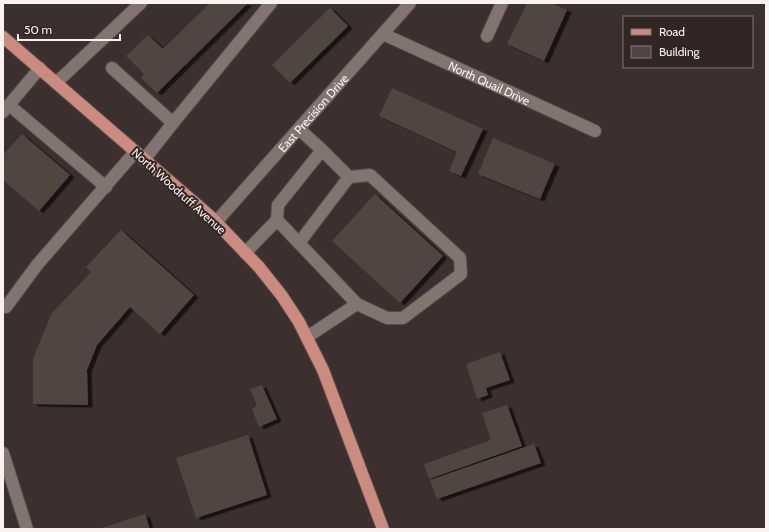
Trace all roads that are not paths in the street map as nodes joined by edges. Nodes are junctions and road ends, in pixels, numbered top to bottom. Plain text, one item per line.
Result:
1 (271, 3) edge
2 (410, 3) edge
3 (502, 3) edge
4 (135, 6) edge
5 (383, 34) junction
6 (487, 36) dead end
7 (4, 40) edge
8 (40, 68) junction
9 (112, 68) dead end
10 (56, 84) junction
11 (6, 108) edge
12 (173, 123) junction
13 (299, 129) junction
14 (595, 131) dead end
15 (322, 150) junction
16 (139, 156) junction
17 (349, 177) junction
18 (106, 187) junction
19 (278, 220) junction
20 (216, 222) junction
21 (299, 243) junction
22 (245, 254) junction
23 (357, 304) junction
24 (4, 310) edge
25 (307, 337) junction
26 (3, 453) edge
27 (27, 529) edge
28 (383, 529) edge

1 - 12 street
2 - 5 street, East Precision Drive
3 - 6 street
4 - 10 street
5 - 13 street, East Precision Drive
5 - 14 street, North Quail Drive
7 - 8 main road, North Woodruff Avenue
8 - 10 main road, North Woodruff Avenue
8 - 11 street
9 - 12 street
10 - 16 main road, North Woodruff Avenue
11 - 18 street
12 - 16 street
13 - 15 street
13 - 20 street, East Precision Drive
15 - 17 street
15 - 19 street
16 - 18 street
16 - 20 main road, North Woodruff Avenue
17 - 21 street
17 - 23 street
18 - 24 street
19 - 21 street
19 - 22 street
20 - 22 main road, North Woodruff Avenue
21 - 23 street
22 - 25 main road, North Woodruff Avenue
23 - 25 street
25 - 28 main road, North Woodruff Avenue
26 - 27 street

